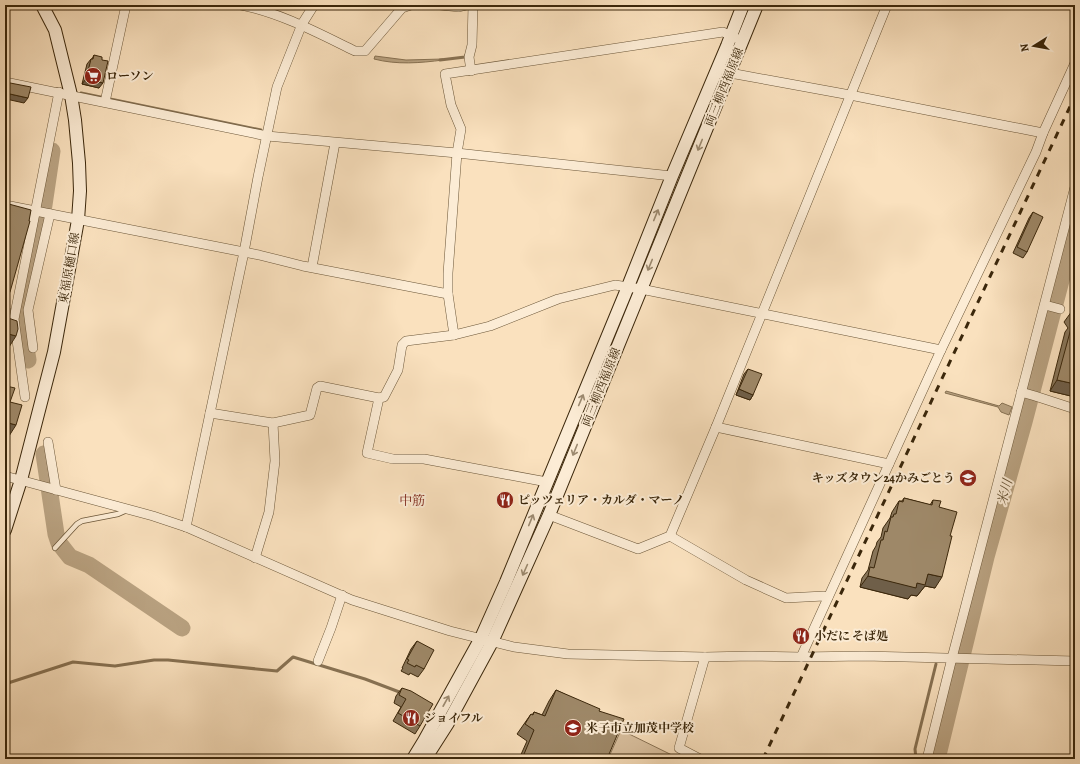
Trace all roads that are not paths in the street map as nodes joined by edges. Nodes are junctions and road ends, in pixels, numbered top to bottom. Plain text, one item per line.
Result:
1 (42, 5) edge
2 (126, 5) edge
3 (241, 5) edge
4 (314, 5) edge
5 (411, 5) edge
6 (440, 5) edge
7 (466, 5) edge
8 (473, 5) edge
9 (743, 5) edge
10 (757, 5) edge
11 (888, 5) edge
12 (302, 24) junction
13 (737, 39) junction
14 (1075, 63) edge
15 (718, 68) junction
16 (471, 71) junction
17 (730, 73) junction
18 (5, 82) edge
19 (65, 94) junction
20 (850, 95) junction
21 (105, 102) junction
22 (1043, 133) junction
23 (267, 136) junction
24 (335, 143) junction
25 (458, 153) junction
26 (672, 176) junction
27 (1075, 187) edge
28 (5, 205) edge
29 (36, 212) junction
30 (49, 214) junction
31 (78, 220) junction
32 (244, 252) junction
33 (312, 268) junction
34 (628, 287) junction
35 (641, 288) junction
36 (448, 294) junction
37 (1047, 306) junction
38 (1060, 308) dead end
39 (762, 314) junction
40 (454, 335) junction
41 (33, 348) dead end
42 (941, 350) junction
43 (1023, 393) junction
44 (25, 397) dead end
45 (378, 398) junction
46 (1075, 409) edge
47 (210, 413) junction
48 (273, 424) junction
49 (716, 427) junction
50 (48, 442) dead end
51 (889, 464) junction
52 (5, 476) edge
53 (21, 480) junction
54 (547, 482) junction
55 (55, 490) junction
56 (127, 510) junction
57 (549, 515) junction
58 (186, 527) junction
59 (5, 530) edge
60 (670, 536) junction
61 (55, 548) dead end
62 (255, 558) junction
63 (342, 595) junction
64 (828, 597) junction
65 (486, 640) junction
66 (705, 657) junction
67 (802, 657) junction
68 (953, 658) junction
69 (1075, 660) edge
70 (318, 661) dead end
71 (413, 759) edge
72 (425, 759) edge
73 (700, 759) edge
74 (927, 759) edge

1 - 19 main road, 東福原樋口線
2 - 21 street
3 - 12 street
4 - 12 street
5 - 12 street
6 - 7 street
8 - 16 street
9 - 13 main road, 両三柳西福原線
10 - 13 main road, 両三柳西福原線
11 - 20 street
12 - 23 street
13 - 15 main road, 両三柳西福原線
13 - 16 street
13 - 17 main road, 両三柳西福原線
14 - 22 street
15 - 17 street
15 - 26 main road, 両三柳西福原線
16 - 25 street
17 - 20 street
17 -> 35 main road, 両三柳西福原線
18 - 19 street
19 - 21 street
19 - 29 street
19 - 31 main road, 東福原樋口線
20 - 22 street
20 - 39 street
21 - 23 street
22 - 42 street
23 - 24 street
23 - 32 street
24 - 25 street
24 - 33 street
25 - 26 street
25 - 36 street
34 -> 26 main road, 両三柳西福原線
27 - 37 street
28 - 29 street
29 - 30 street
29 - 44 street
30 - 31 street
30 - 41 street
31 - 32 street
31 - 53 main road, 東福原樋口線
32 - 33 street
32 - 47 street
33 - 36 street
34 - 35 street
34 - 40 street
54 -> 34 main road, 両三柳西福原線
35 - 39 street
35 -> 57 main road, 両三柳西福原線
36 - 40 street
37 - 38 street
37 - 43 street
39 - 42 street
39 - 49 street
40 - 45 street
42 - 51 street
43 - 46 street
43 - 68 street
45 - 48 street
45 - 54 street
47 - 48 street
47 - 58 street
48 - 62 street
49 - 51 street
49 - 60 street
50 - 55 street
51 - 64 street
52 - 53 street
53 - 55 street
53 - 59 main road, 東福原樋口線
65 -> 54 main road, 両三柳西福原線
55 - 56 street
56 - 58 street
56 - 61 lane
57 - 60 street
57 -> 65 main road, 両三柳西福原線
58 - 62 street
60 - 64 street
62 - 63 street
63 - 65 street
63 - 70 street
64 - 67 street
65 - 66 street
71 -> 65 main road, 両三柳西福原線
65 - 72 main road, 両三柳西福原線
66 - 67 street
66 - 73 street
67 - 68 street
68 - 69 street
68 - 74 street

